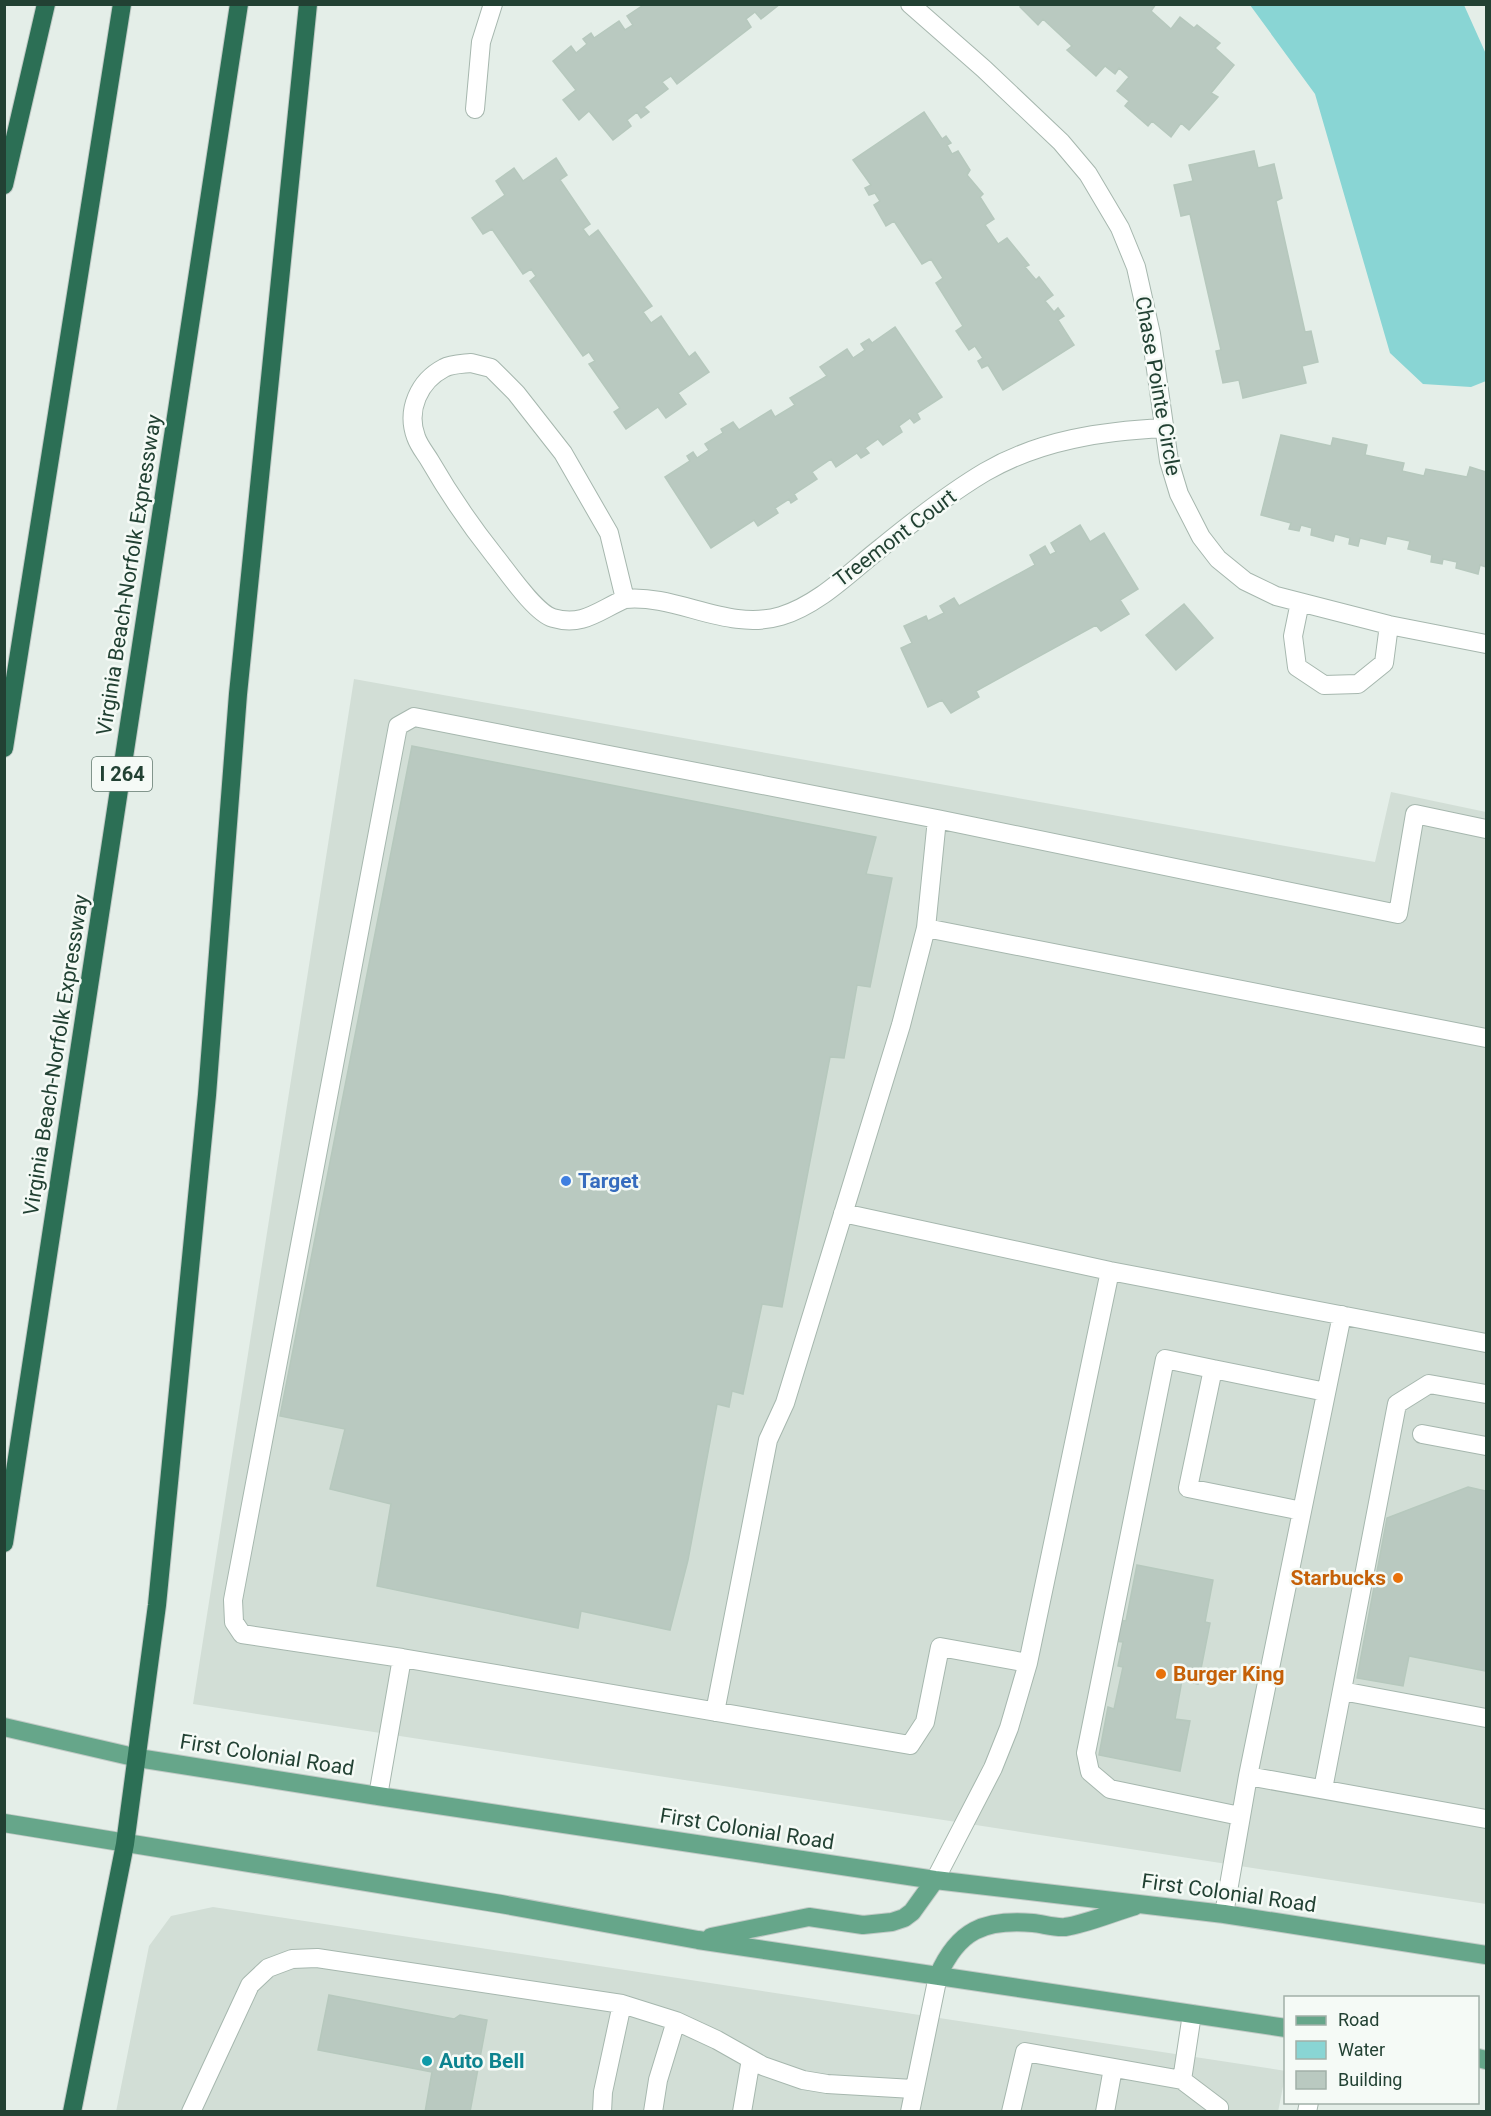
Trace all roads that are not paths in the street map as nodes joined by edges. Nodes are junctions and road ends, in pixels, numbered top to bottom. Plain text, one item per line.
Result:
1 (46, 4) edge
2 (122, 4) edge
3 (239, 4) edge
4 (308, 4) edge
5 (493, 4) edge
6 (910, 4) edge
7 (475, 109) dead end
8 (4, 185) edge
9 (1164, 428) junction
10 (625, 599) junction
11 (1300, 602) junction
12 (1389, 625) junction
13 (1486, 644) edge
14 (4, 748) edge
15 (937, 819) junction
16 (1486, 829) edge
17 (926, 928) junction
18 (1486, 1038) edge
19 (843, 1214) junction
20 (1110, 1271) junction
21 (1342, 1315) junction
22 (1486, 1342) edge
23 (1213, 1369) junction
24 (1326, 1392) junction
25 (1486, 1394) edge
26 (1422, 1434) dead end
27 (1486, 1446) edge
28 (1302, 1511) junction
29 (4, 1543) edge
30 (402, 1658) junction
31 (1028, 1663) junction
32 (1342, 1691) junction
33 (715, 1712) junction
34 (1486, 1718) edge
35 (4, 1727) edge
36 (138, 1758) junction
37 (1248, 1776) junction
38 (1323, 1789) junction
39 (378, 1796) junction
40 (1240, 1816) junction
41 (1486, 1819) edge
42 (4, 1823) edge
43 (125, 1844) junction
44 (935, 1880) junction
45 (1143, 1904) junction
46 (1224, 1914) junction
47 (698, 1940) junction
48 (1486, 1955) edge
49 (938, 1976) junction
50 (622, 2004) junction
51 (1192, 2014) junction
52 (676, 2021) junction
53 (1284, 2028) edge
54 (751, 2059) junction
55 (1113, 2068) junction
56 (1182, 2080) junction
57 (913, 2089) junction
58 (72, 2112) edge
59 (191, 2112) edge
60 (602, 2112) edge
61 (653, 2112) edge
62 (742, 2112) edge
63 (910, 2112) edge
64 (1011, 2112) edge
65 (1105, 2112) edge
66 (1218, 2112) edge

1 - 8 highway
2 - 14 highway
3 - 29 highway, Virginia Beach-Norfolk Expressway / I 264
4 - 36 highway
5 - 7 street
6 - 9 street, Chase Pointe Circle
9 - 10 street, Treemont Court
9 - 11 street, Chase Pointe Circle
10 - 10 street
11 - 12 street, Chase Pointe Circle
11 - 12 street
12 - 13 street, Chase Pointe Circle
15 - 16 street
15 - 17 street
15 - 30 street
17 - 18 street
17 - 19 street
19 - 20 street
19 - 33 street
20 - 21 street
20 - 31 street
21 - 22 street
21 - 24 street
23 - 24 street
23 - 28 street
23 - 40 street
24 - 28 street
25 - 32 street
26 - 27 street
28 - 37 street
30 - 33 street
30 - 39 street
31 - 33 street
31 - 44 street
32 - 34 street
32 - 38 street
35 - 36 main road, First Colonial Road
36 - 39 main road, First Colonial Road
36 - 43 highway
37 - 38 street
37 - 40 street
38 - 41 street
39 - 44 main road, First Colonial Road
40 - 46 street
42 - 43 main road
43 - 47 main road
43 - 58 highway
44 - 45 main road, First Colonial Road
44 - 47 main road
45 - 46 main road, First Colonial Road
45 - 49 main road
46 - 48 main road, First Colonial Road
47 - 49 main road
49 - 51 main road
49 - 57 street
50 - 52 street
50 - 59 street
50 - 60 street
51 - 53 main road
51 - 56 street
52 - 54 street
52 - 61 street
54 - 57 street
54 - 62 street
55 - 56 street
55 - 64 street
55 - 65 street
56 - 66 street
57 - 63 street

